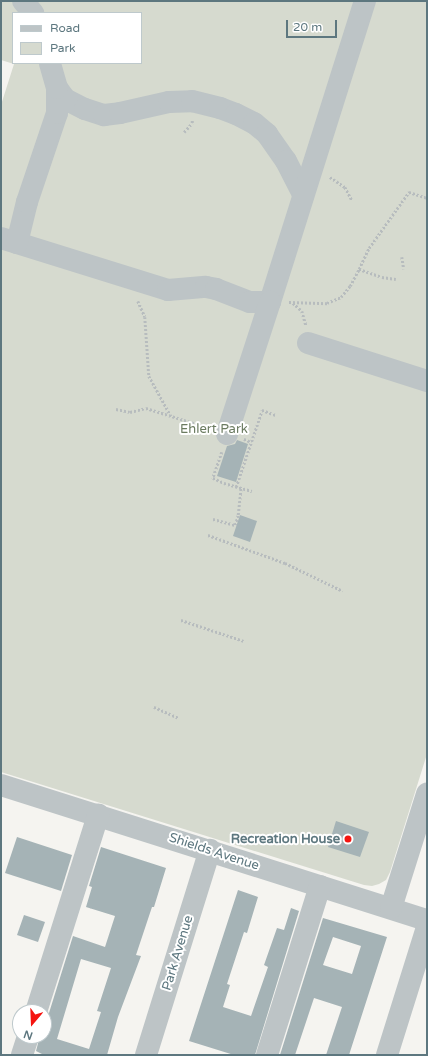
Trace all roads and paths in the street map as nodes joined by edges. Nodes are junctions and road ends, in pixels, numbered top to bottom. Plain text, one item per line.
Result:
1 (23, 1) edge
2 (365, 1) edge
3 (32, 12) edge
4 (50, 64) edge
5 (57, 88) junction
6 (311, 170) junction
7 (303, 195) junction
8 (427, 198) edge
9 (352, 200) dead end
10 (9, 240) edge
11 (402, 257) dead end
12 (359, 269) junction
13 (404, 269) dead end
14 (396, 279) dead end
15 (132, 299) dead end
16 (270, 302) junction
17 (292, 302) junction
18 (307, 335) joint
19 (427, 381) edge
20 (116, 409) dead end
21 (276, 415) dead end
22 (171, 416) junction
23 (228, 434) junction
24 (236, 487) junction
25 (241, 488) junction
26 (252, 491) dead end
27 (213, 518) dead end
28 (208, 535) dead end
29 (343, 591) dead end
30 (181, 620) dead end
31 (244, 641) dead end
32 (154, 707) dead end
33 (179, 718) dead end
34 (1, 784) edge
35 (427, 794) edge
36 (98, 815) junction
37 (210, 850) junction
38 (320, 886) junction
39 (391, 908) junction
40 (427, 920) edge
41 (427, 927) edge
42 (39, 1004) edge
43 (25, 1044) edge
44 (22, 1055) edge
45 (146, 1055) edge
46 (267, 1055) edge
47 (387, 1055) edge

1 - 3 street
2 - 6 street
4 - 5 street
5 - 7 street
5 - 10 street
6 - 7 street
6 - 9 path
7 - 16 street
8 - 12 path
10 - 16 street
11 - 13 path
12 - 14 path
12 - 17 path
15 - 22 path
16 - 17 path
16 - 23 street
17 - 18 path
18 - 19 street
20 - 22 path
21 - 24 path
22 - 23 path
23 - 24 path
24 - 25 path
25 - 26 path
25 - 27 path
28 - 29 path
30 - 31 path
32 - 33 path
34 - 36 street, Shields Avenue
35 - 39 street
36 - 37 street, Shields Avenue
36 - 42 street
37 - 38 street, Shields Avenue
37 - 45 street, Park Avenue
38 - 39 street, Shields Avenue
38 - 46 street
39 - 40 street, Shields Avenue
41 - 47 street
43 - 44 street

